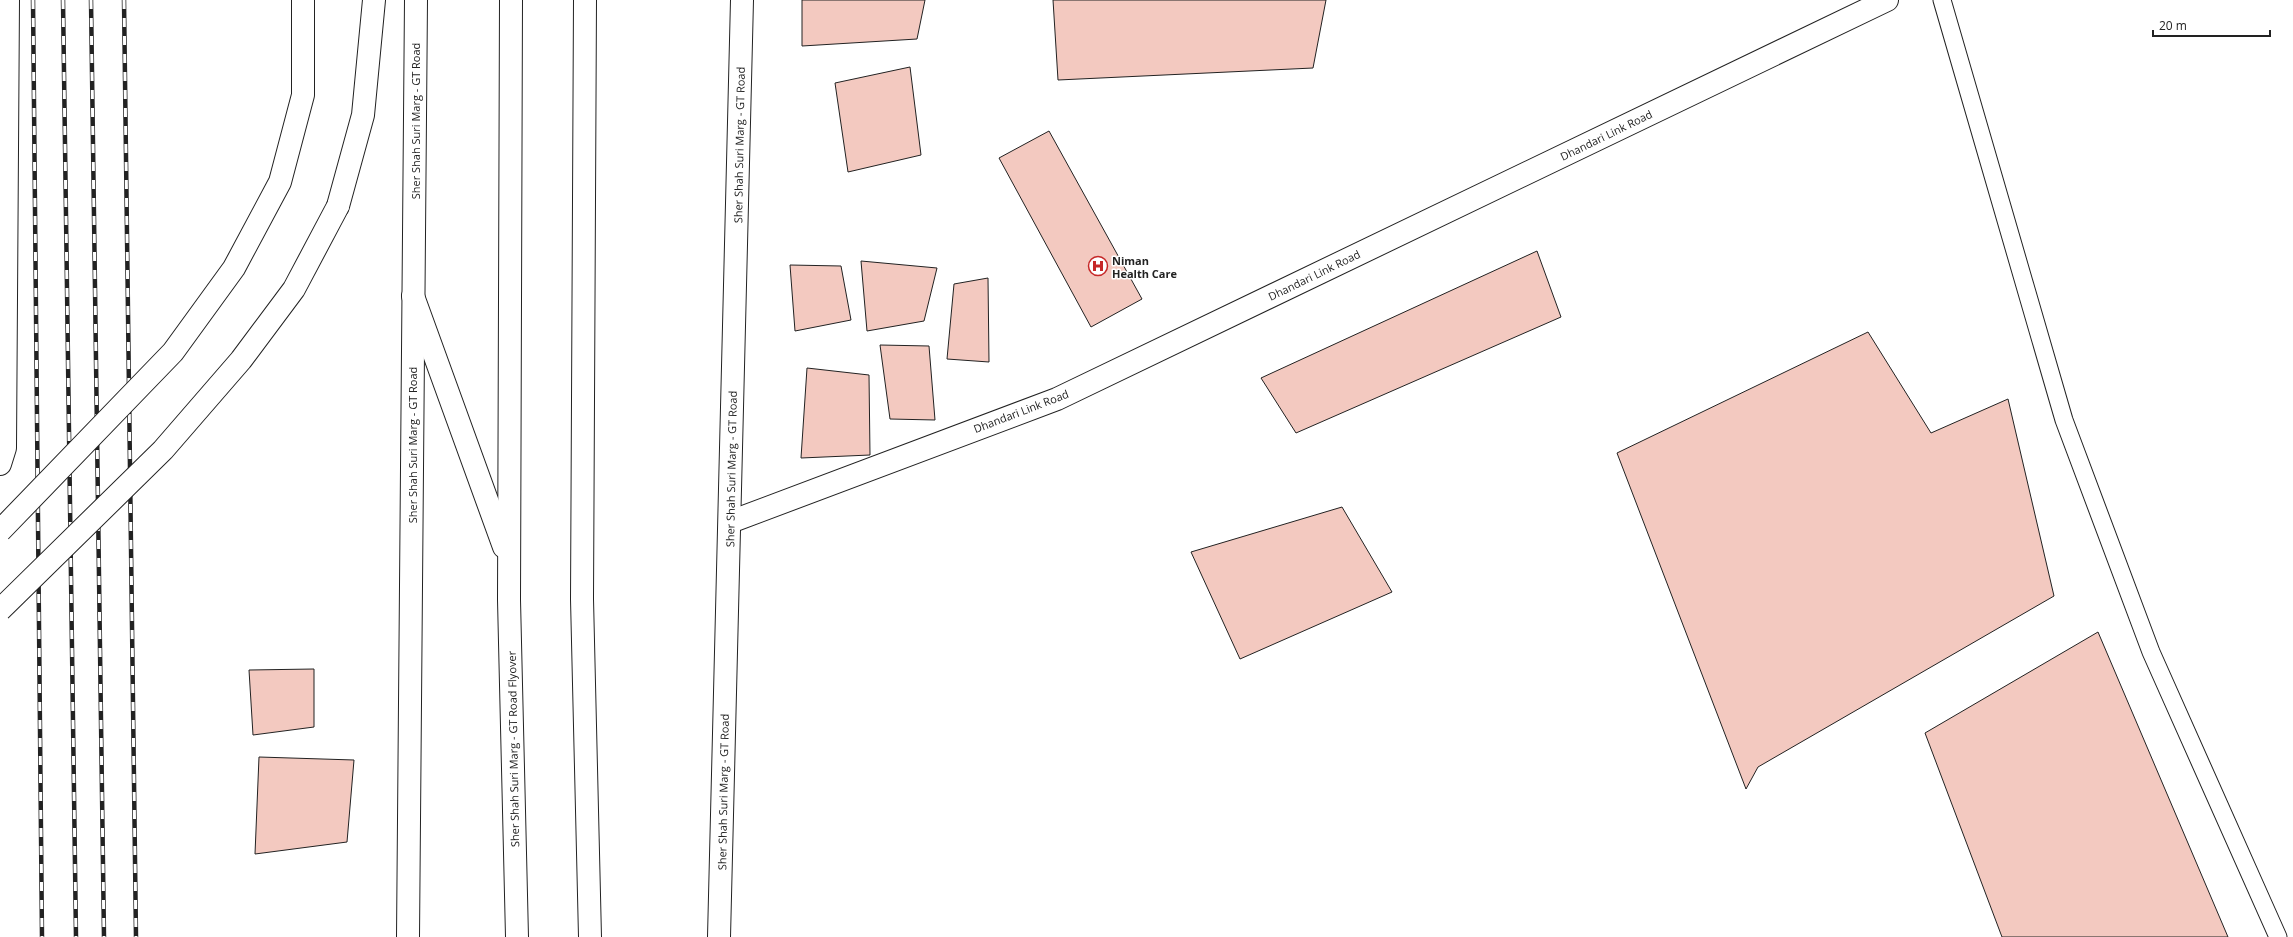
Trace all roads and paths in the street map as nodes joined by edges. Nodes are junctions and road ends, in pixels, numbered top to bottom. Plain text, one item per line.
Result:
1 (8, 0) edge
2 (303, 0) edge
3 (374, 0) edge
4 (416, 0) edge
5 (511, 0) edge
6 (585, 0) edge
7 (742, 0) edge
8 (1887, 0) edge
9 (1942, 0) edge
10 (413, 296) junction
11 (0, 464) edge
12 (730, 522) junction
13 (0, 531) edge
14 (509, 562) junction
15 (0, 610) edge
16 (408, 937) edge
17 (517, 937) edge
18 (590, 937) edge
19 (719, 937) edge
20 (2278, 937) edge

1 - 11 main road
2 - 13 main road, bridge
3 - 15 main road, bridge
4 - 10 main road, Sher Shah Suri Marg - GT Road
5 - 14 main road
6 - 18 main road
7 - 12 main road, Sher Shah Suri Marg - GT Road
8 - 12 main road, Dhandari Link Road
9 - 20 lane
10 - 14 main road
10 - 16 main road, Sher Shah Suri Marg - GT Road
12 - 19 main road, Sher Shah Suri Marg - GT Road
14 - 17 main road, Sher Shah Suri Marg - GT Road Flyover

